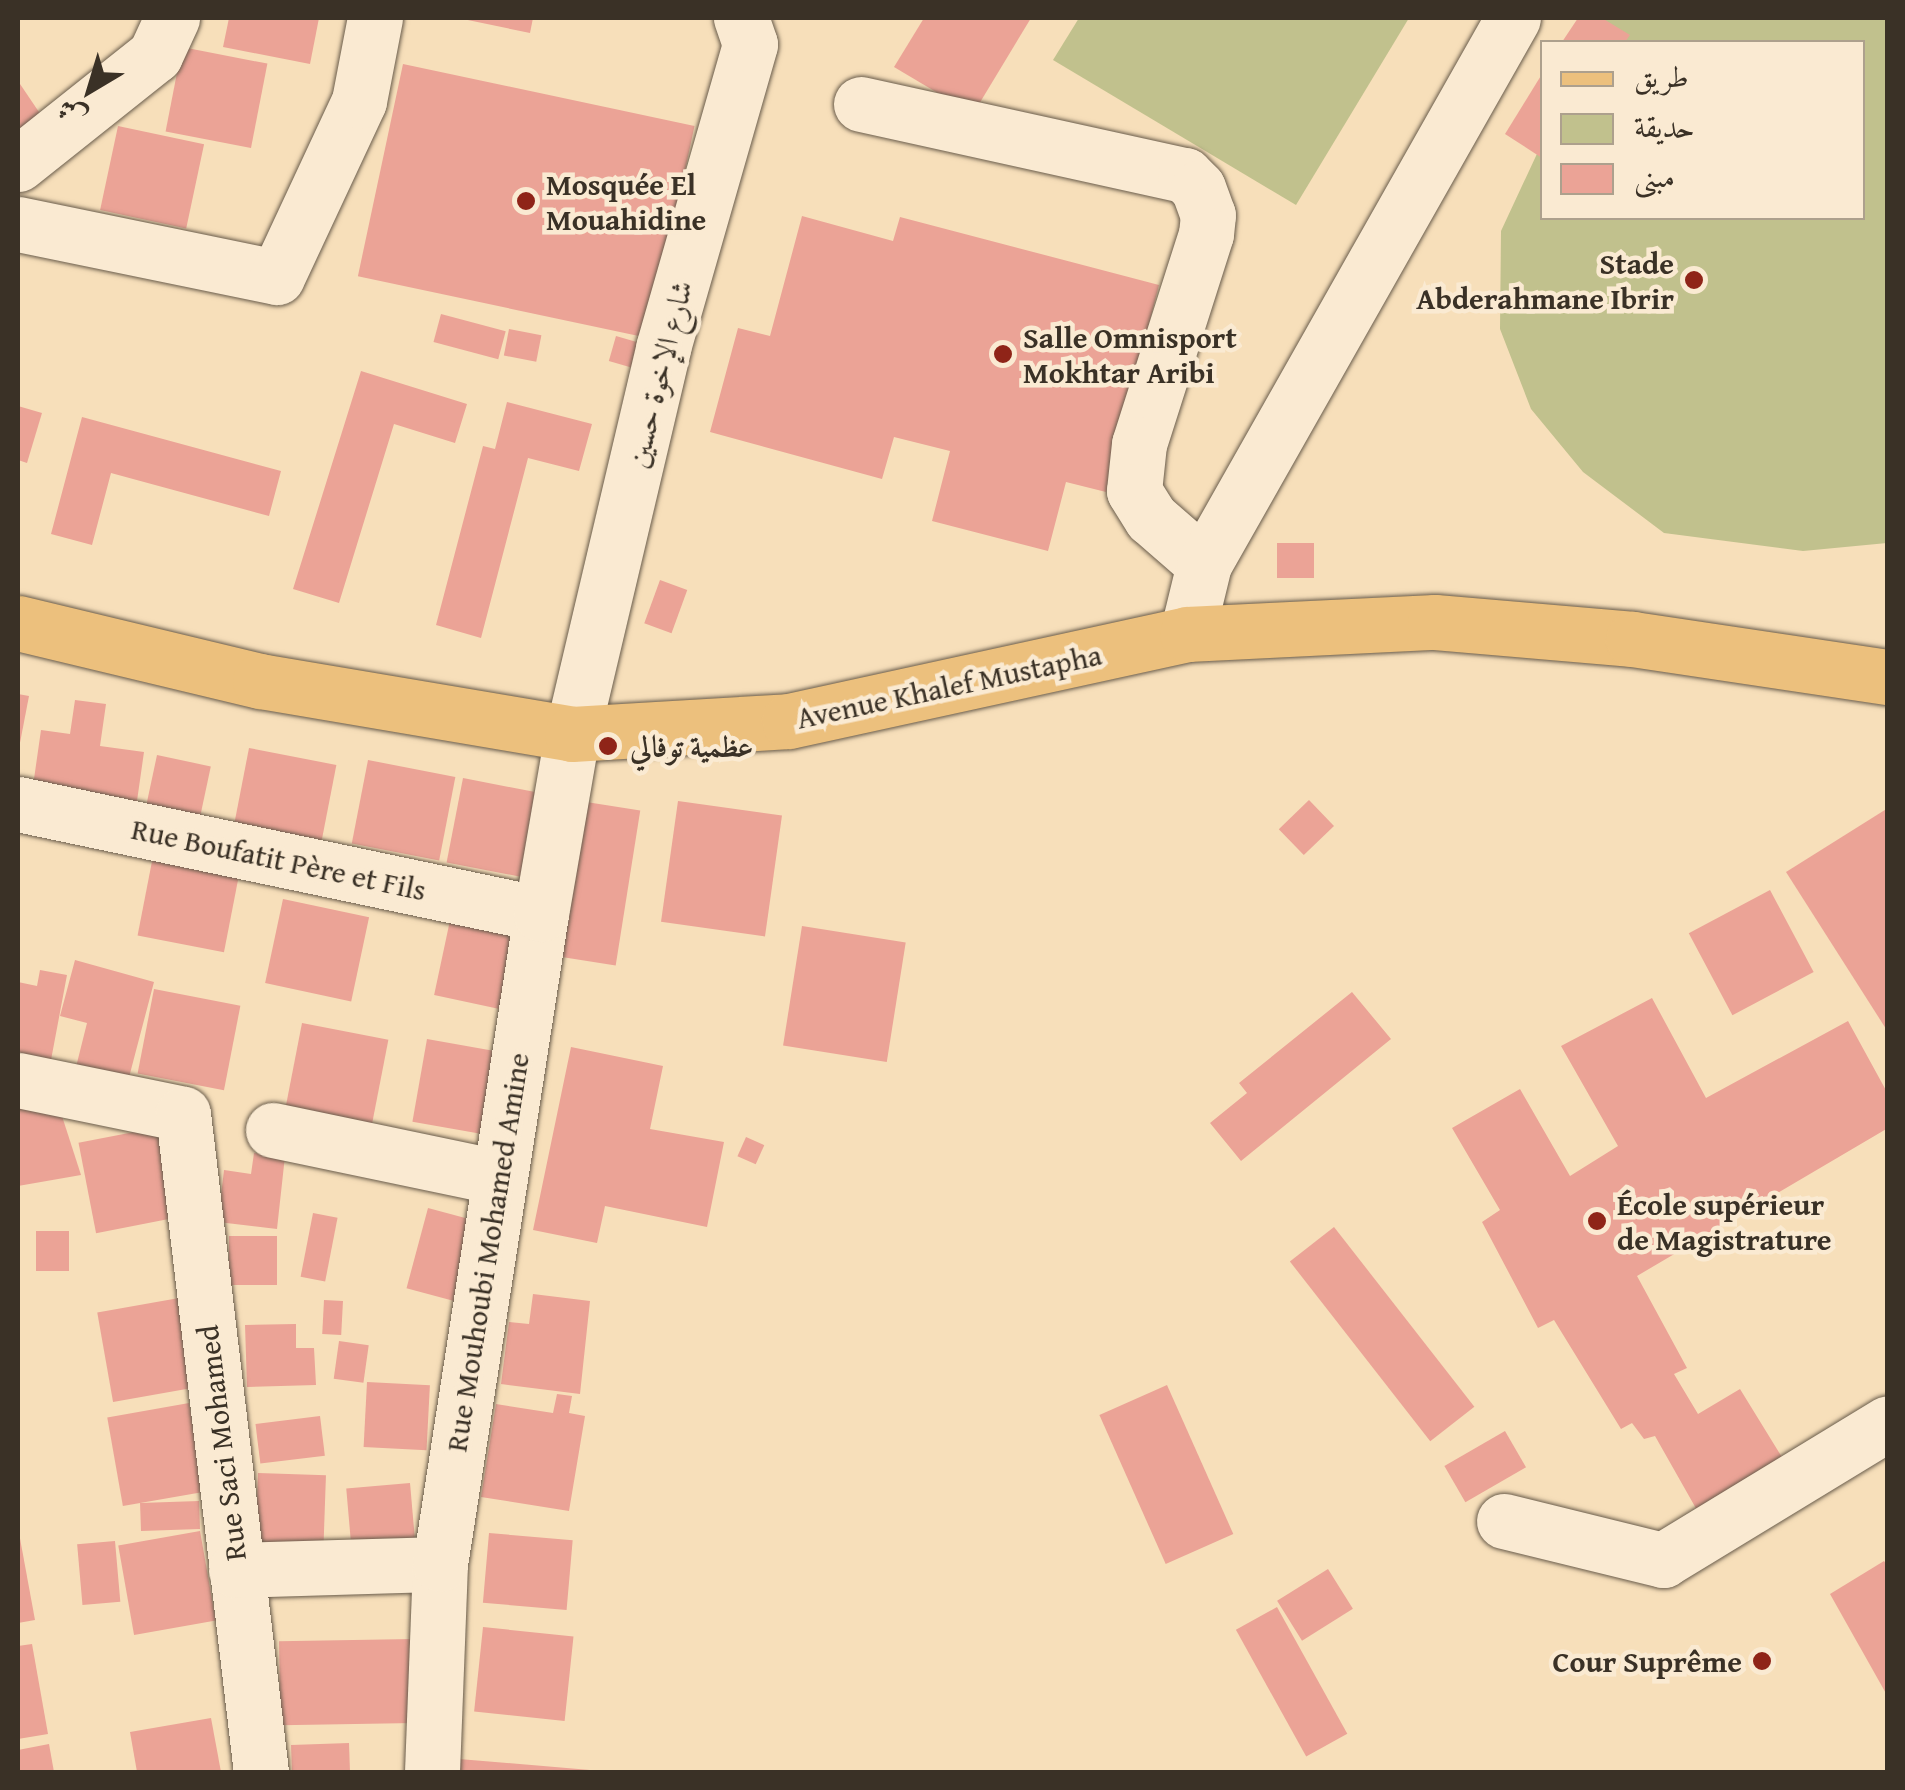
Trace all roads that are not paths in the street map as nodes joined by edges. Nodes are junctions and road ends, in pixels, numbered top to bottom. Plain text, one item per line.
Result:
1 (172, 18) edge
2 (375, 18) edge
3 (741, 18) edge
4 (1512, 18) edge
5 (861, 104) dead end
6 (18, 164) edge
7 (18, 224) edge
8 (1204, 564) junction
9 (18, 623) edge
10 (1187, 634) junction
11 (1888, 677) edge
12 (572, 734) junction
13 (18, 804) edge
14 (541, 914) junction
15 (18, 1080) edge
16 (273, 1130) dead end
17 (498, 1177) junction
18 (1888, 1423) edge
19 (1504, 1521) dead end
20 (440, 1564) junction
21 (236, 1570) junction
22 (261, 1772) edge
23 (432, 1772) edge

1 - 6 street
2 - 7 street
3 - 12 street, شارع الإخوة حسين
4 - 8 street
5 - 8 street
8 - 10 street
9 - 12 main road, Avenue Khalef Mustapha
10 - 11 main road, Avenue Khalef Mustapha
10 - 12 main road, Avenue Khalef Mustapha
12 - 14 street, Rue Mouhoubi Mohamed Amine
13 - 14 street, Rue Boufatit Père et Fils
14 - 17 street, Rue Mouhoubi Mohamed Amine
15 - 21 street, Rue Saci Mohamed
16 - 17 street
17 - 20 street, Rue Mouhoubi Mohamed Amine
18 - 19 street
20 - 21 street
20 - 23 street, Rue Mouhoubi Mohamed Amine
21 - 22 street, Rue Saci Mohamed

